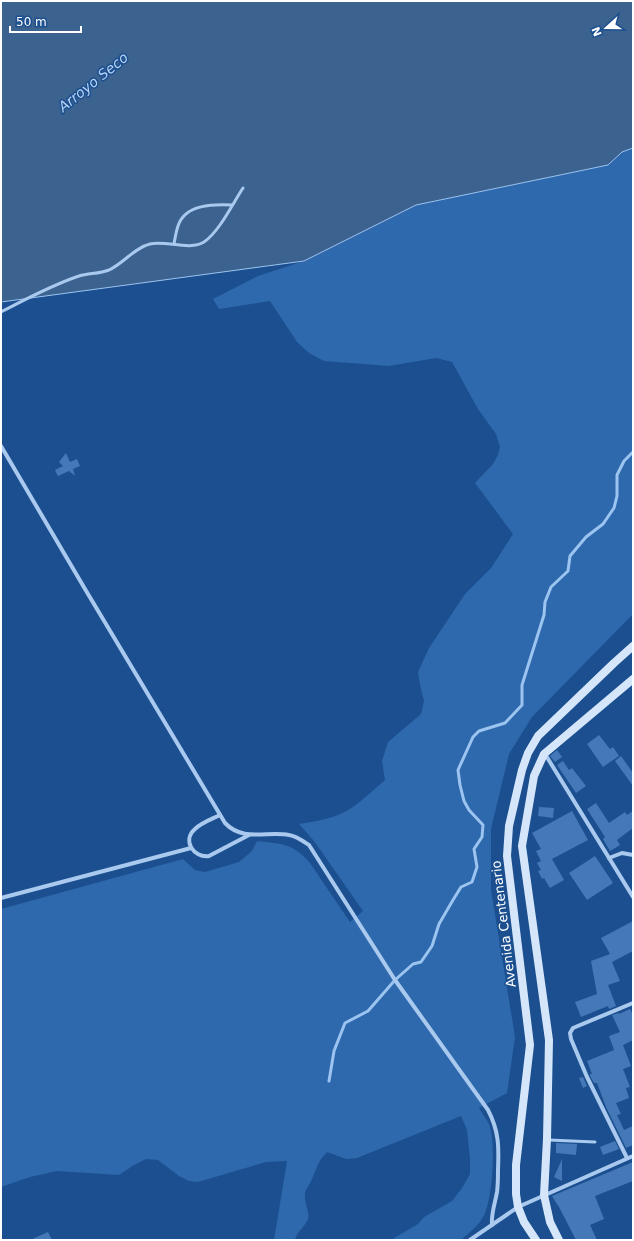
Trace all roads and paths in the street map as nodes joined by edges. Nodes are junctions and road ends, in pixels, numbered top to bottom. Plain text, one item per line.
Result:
1 (243, 188) dead end
2 (232, 205) junction
3 (174, 244) junction
4 (1, 312) edge
5 (1, 446) edge
6 (633, 646) edge
7 (633, 679) edge
8 (544, 754) junction
9 (220, 815) junction
10 (250, 835) junction
11 (191, 848) junction
12 (633, 855) edge
13 (609, 858) junction
14 (633, 897) edge
15 (1, 898) edge
16 (633, 1003) edge
17 (547, 1139) junction
18 (595, 1142) dead end
19 (633, 1156) edge
20 (628, 1158) junction
21 (544, 1195) junction
22 (518, 1207) junction
23 (492, 1225) junction
24 (470, 1240) edge
25 (536, 1240) edge
26 (559, 1240) edge

1 - 2 lane
2 - 3 lane
2 - 3 lane
3 - 4 lane
5 - 9 street
6 - 22 main road, Avenida Centenario
7 - 8 main road
8 - 13 street
8 - 17 main road
9 - 10 street
9 - 11 street
10 - 11 street
10 - 23 street
11 - 15 street
12 - 13 street
13 - 14 street
16 - 20 street
17 - 18 lane
17 - 21 main road
19 - 20 street
20 - 21 street
21 - 22 street
21 - 26 main road
22 - 23 street
22 - 25 main road, Avenida Centenario
23 - 24 street

